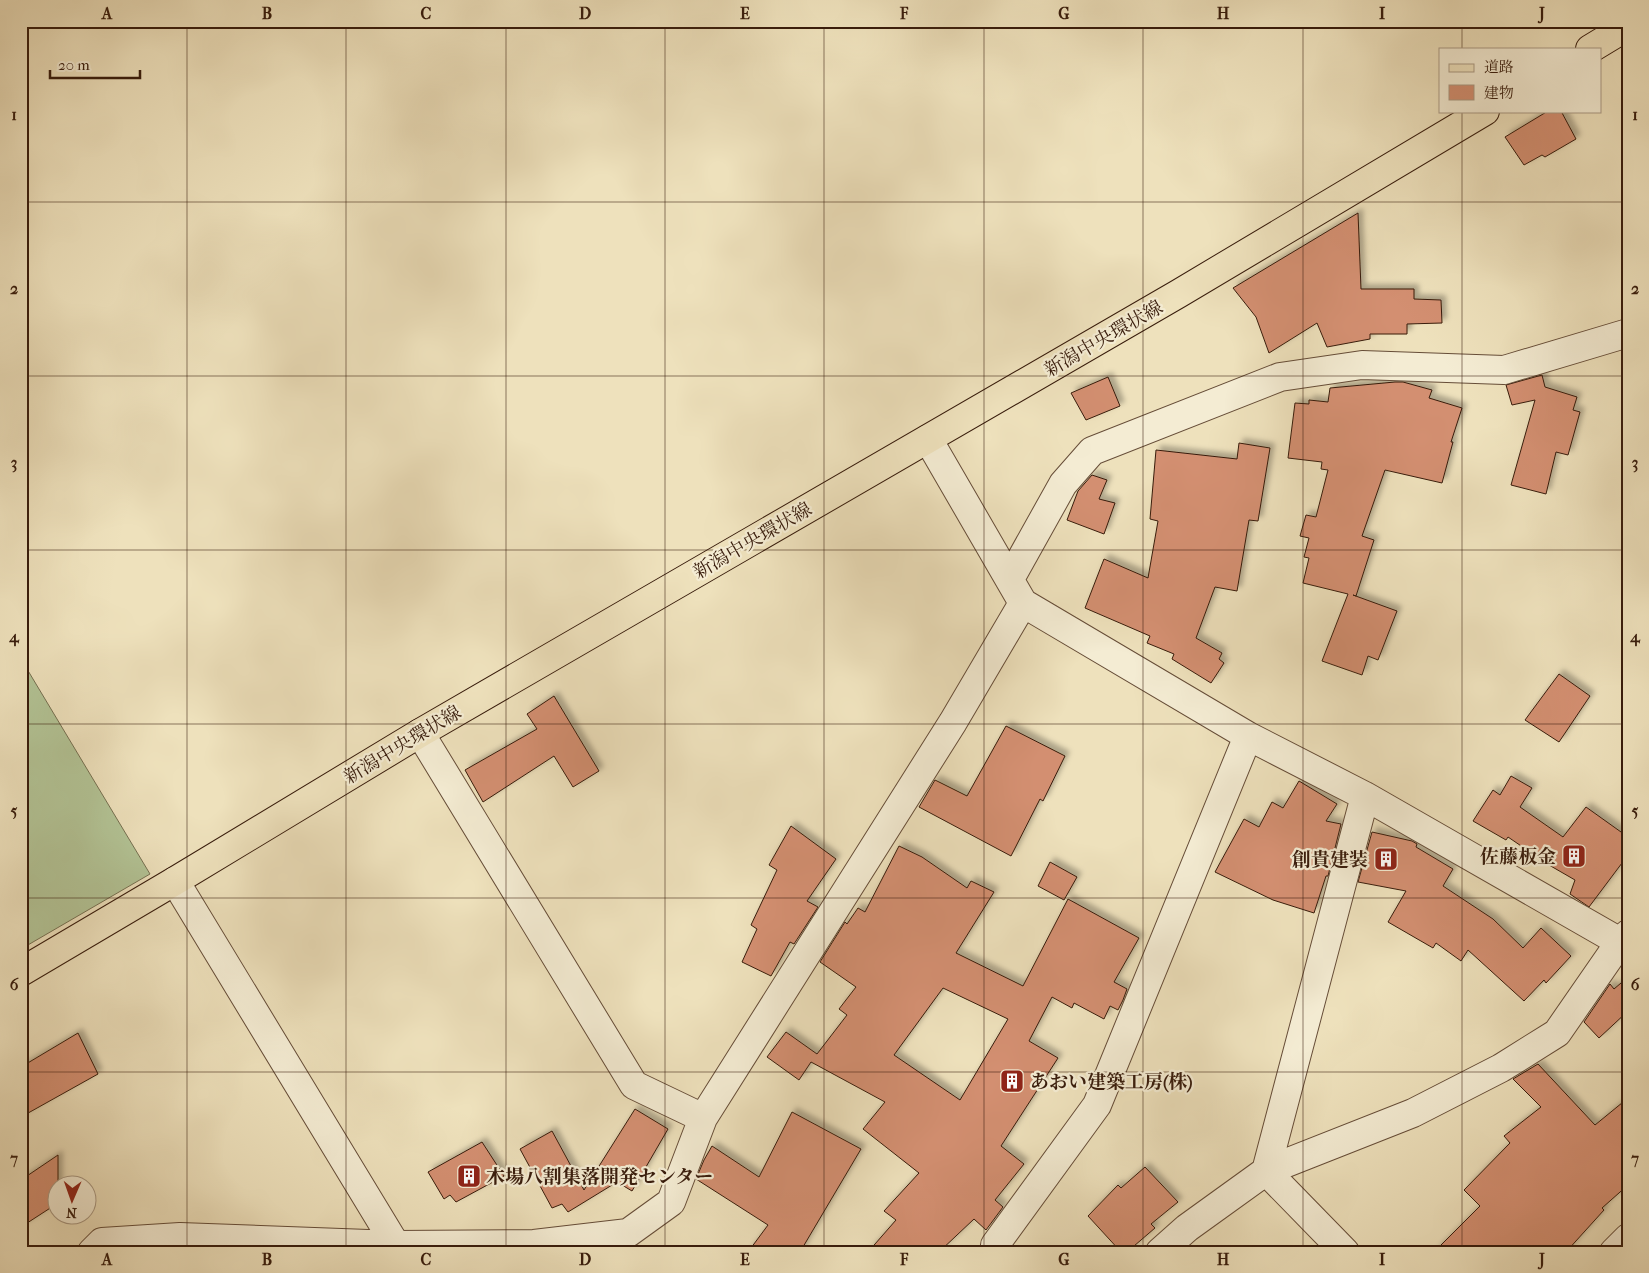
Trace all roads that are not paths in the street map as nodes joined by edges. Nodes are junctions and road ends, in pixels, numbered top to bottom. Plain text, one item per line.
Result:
1 (1628, 26) edge
2 (1592, 48) edge
3 (1483, 112) edge
4 (1628, 333) edge
5 (928, 439) junction
6 (1010, 579) junction
7 (1023, 603) junction
8 (420, 732) junction
9 (1248, 736) junction
10 (1365, 796) junction
11 (175, 881) junction
12 (1625, 942) edge
13 (21, 972) edge
14 (703, 1118) junction
15 (1266, 1172) junction
16 (1628, 1238) edge
17 (398, 1248) edge
18 (996, 1249) edge
19 (92, 1252) edge
20 (1160, 1252) edge
21 (1345, 1252) edge
22 (1614, 1252) edge

1 - 2 main road
3 - 5 main road, 新潟中央環状線
4 - 6 street
5 - 6 street
5 - 8 main road, 新潟中央環状線
6 - 7 street
7 - 9 street
7 - 14 street
8 - 11 main road, 新潟中央環状線
8 - 14 street
9 - 10 street
9 - 18 street
10 - 12 street
10 - 15 street
11 - 13 main road, 新潟中央環状線
11 - 17 street
12 - 15 street
14 - 17 street
15 - 20 street
15 - 21 street
16 - 22 street
17 - 19 street

